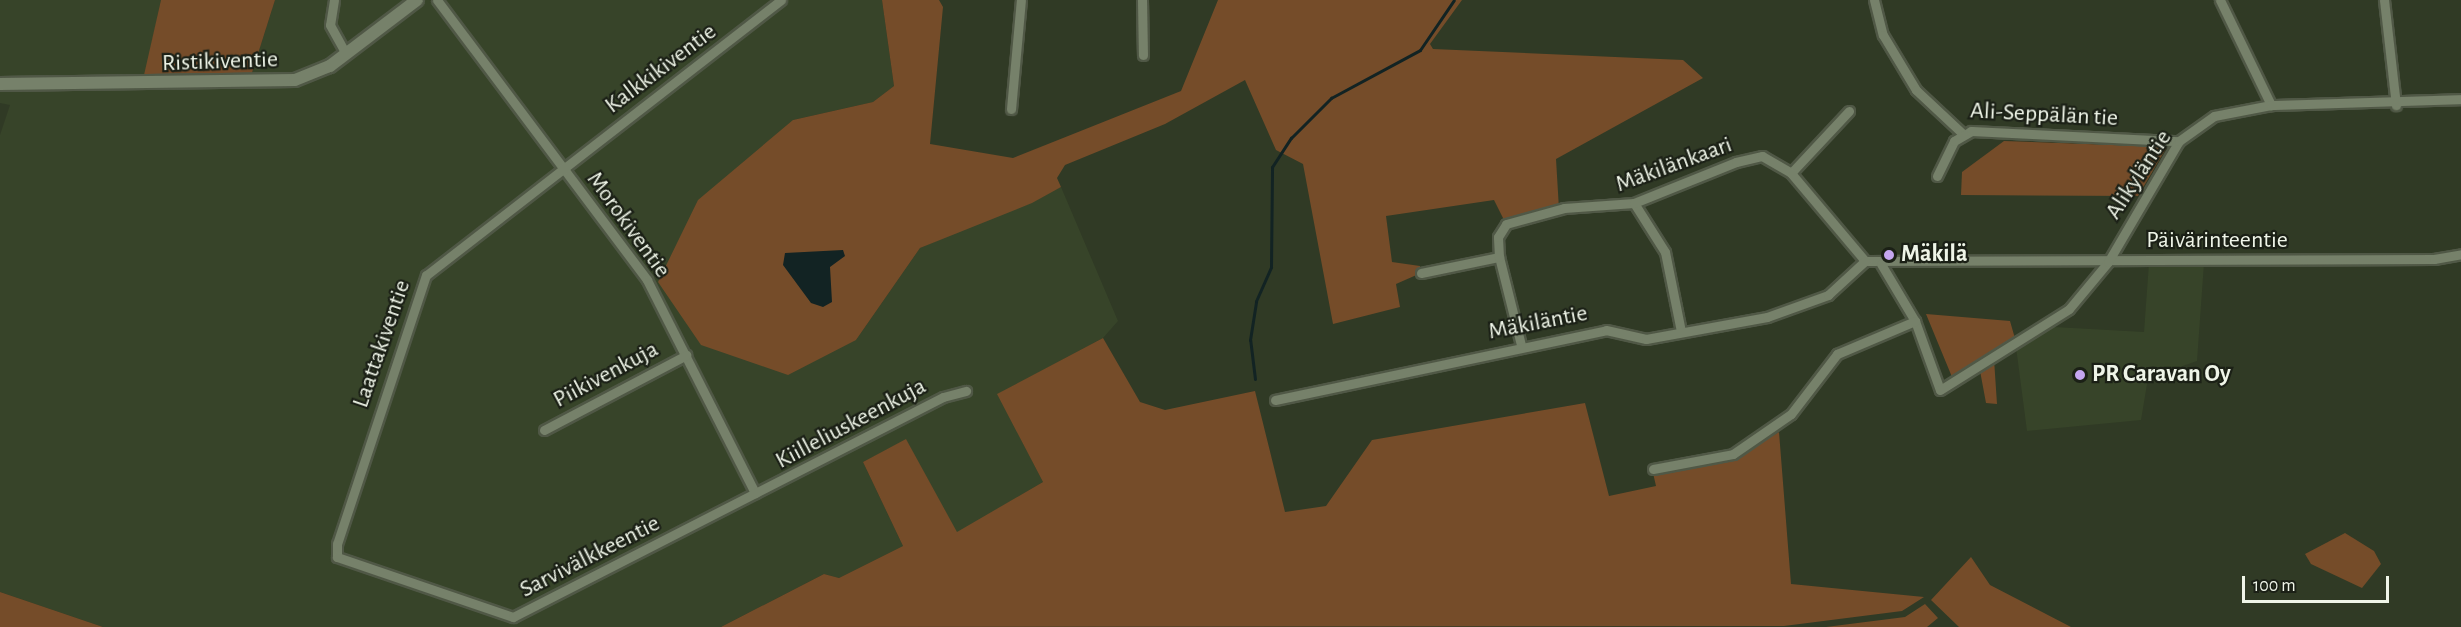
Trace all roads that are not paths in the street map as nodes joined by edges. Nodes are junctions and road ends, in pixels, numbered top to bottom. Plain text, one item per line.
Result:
1 (334, 0) edge
2 (417, 0) edge
3 (437, 0) edge
4 (781, 0) edge
5 (1020, 0) edge
6 (1142, 0) edge
7 (1874, 0) edge
8 (2220, 0) edge
9 (2384, 0) edge
10 (346, 54) junction
11 (1143, 55) dead end
12 (0, 84) edge
13 (2461, 99) edge
14 (2271, 105) junction
15 (2396, 105) junction
16 (1011, 108) dead end
17 (1849, 111) dead end
18 (1963, 134) junction
19 (2179, 141) junction
20 (562, 168) junction
21 (1791, 173) junction
22 (1937, 176) dead end
23 (1634, 203) junction
24 (2461, 254) edge
25 (1499, 257) junction
26 (1865, 261) junction
27 (2108, 262) junction
28 (1881, 264) junction
29 (1421, 273) dead end
30 (1915, 321) junction
31 (1681, 331) junction
32 (1521, 345) junction
33 (686, 355) junction
34 (966, 391) dead end
35 (1275, 400) dead end
36 (544, 430) dead end
37 (1653, 469) dead end
38 (755, 493) junction
39 (337, 557) joint

1 - 10 street
2 - 10 street, Ristikiventie
3 - 20 street, Morokiventie
4 - 20 street, Kalkkikiventie
5 - 16 street
6 - 11 street
7 - 18 street, Ali-Seppälän tie
8 - 14 street
9 - 15 street
10 - 12 street, Ristikiventie
13 - 15 street, Alikyläntie
14 - 15 street, Alikyläntie
14 - 19 street, Alikyläntie
17 - 21 street
18 - 19 street, Ali-Seppälän tie
18 - 22 street
19 - 27 street, Alikyläntie
20 - 33 street, Morokiventie
20 - 39 street, Laattakiventie
21 - 23 street, Mäkilänkaari
21 - 26 street, Mäkilänkaari
23 - 25 street, Mäkilänkaari
23 - 31 street
24 - 27 street, Päivärinteentie
25 - 29 street
25 - 32 street, Mäkilänkaari
26 - 28 street, Päivärinteentie
26 - 31 street, Mäkiläntie
27 - 28 street, Päivärinteentie
27 - 30 street, Alikyläntie
28 - 30 street
30 - 37 street
31 - 32 street, Mäkiläntie
32 - 35 street, Mäkiläntie
33 - 36 street, Piikivenkuja
33 - 38 street, Morokiventie
34 - 38 street, Kiilleliuskeenkuja
38 - 39 street, Sarvivälkkeentie

